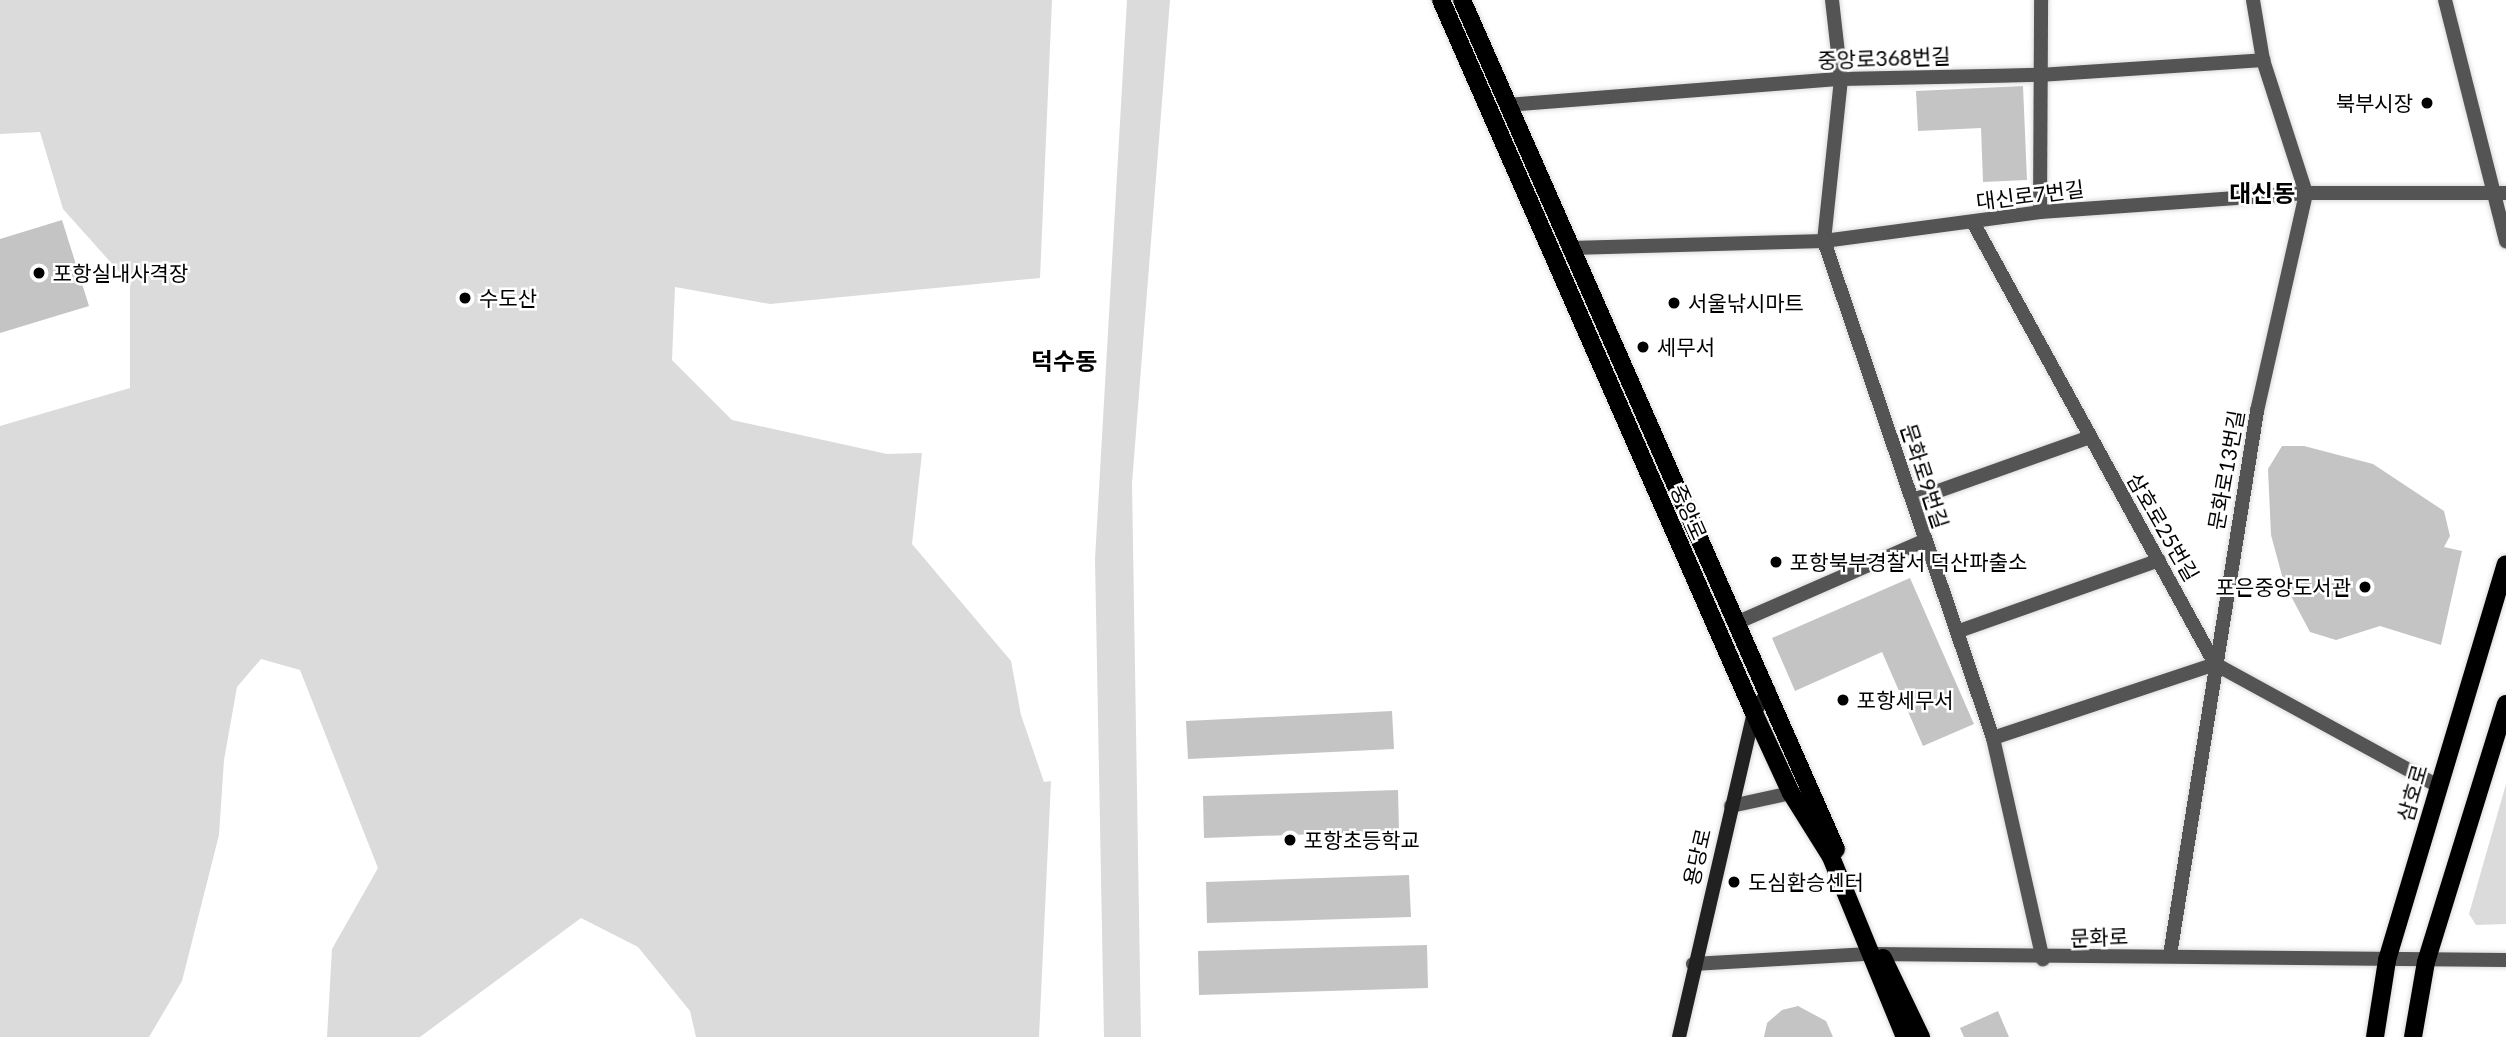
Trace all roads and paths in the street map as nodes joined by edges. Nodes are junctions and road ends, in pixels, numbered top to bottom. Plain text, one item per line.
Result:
1 (1441, 0) edge
2 (1461, 0) edge
3 (1832, 0) edge
4 (2041, 0) edge
5 (2253, 0) edge
6 (2445, 0) edge
7 (2263, 60) junction
8 (2039, 75) junction
9 (1841, 79) junction
10 (1507, 105) junction
11 (2306, 193) junction
12 (2500, 193) edge
13 (2040, 212) junction
14 (1974, 224) junction
15 (1824, 241) junction
16 (2506, 241) edge
17 (1572, 248) junction
18 (2087, 438) junction
19 (1913, 500) junction
20 (1924, 541) junction
21 (2159, 560) junction
22 (2506, 564) edge
23 (1736, 623) junction
24 (1959, 631) junction
25 (2215, 664) junction
26 (1769, 690) junction
27 (2506, 704) edge
28 (1754, 713) junction
29 (1993, 738) junction
30 (2438, 786) junction
31 (1791, 793) junction
32 (1731, 806) junction
33 (1876, 955) junction
34 (2170, 955) junction
35 (2043, 959) junction
36 (2387, 960) junction
37 (2506, 960) edge
38 (2426, 962) junction
39 (1693, 964) junction
40 (1679, 1037) edge
41 (1905, 1037) edge
42 (1921, 1037) edge
43 (2375, 1037) edge
44 (2413, 1037) edge

1 - 28 main road, 중앙로
2 - 10 main road, 중앙로
3 - 9 street, 문화로9번길
4 - 8 street
5 - 7 street
6 - 12 street
7 - 8 street, 중앙로368번길
7 - 11 street
8 - 9 street, 중앙로368번길
8 - 13 street
9 - 10 street, 중앙로368번길
9 - 15 street, 문화로9번길
10 - 17 main road, 중앙로
11 - 12 street, 대신로7번길
11 - 13 street, 대신로7번길
11 - 25 street, 문화로13번길
12 - 16 street
13 - 14 street, 대신로7번길
14 - 15 street, 대신로7번길
14 - 18 street, 삼호로25번길
15 - 17 street, 대신로7번길
15 - 19 street, 문화로9번길
17 - 23 main road, 중앙로
18 - 19 street
18 - 21 street, 삼호로25번길
19 - 20 street, 문화로9번길
20 - 23 street
20 - 24 street, 문화로9번길
21 - 24 street
21 - 25 street, 삼호로25번길
22 - 30 main road, 삼호로
23 - 26 main road, 중앙로
24 - 29 street, 문화로9번길
25 - 29 street
25 - 30 street
25 - 34 street, 문화로13번길
26 - 28 main road, 용당로
26 - 33 main road, 중앙로
27 - 38 main road
28 - 31 main road, 중앙로
28 - 32 main road, 용당로
29 - 35 street, 문화로9번길
30 - 36 main road, 삼호로
31 - 32 street
31 - 33 main road, 중앙로
32 - 39 main road, 용당로
33 - 35 street, 문화로
33 - 39 street, 문화로
33 - 41 main road, 중앙로
33 - 42 main road, 중앙로
34 - 35 street, 문화로
34 - 36 street, 문화로
36 - 38 street, 문화로
36 - 43 main road, 삼호로
37 - 38 street, 문화로
38 - 44 main road
39 - 40 main road, 용당로

